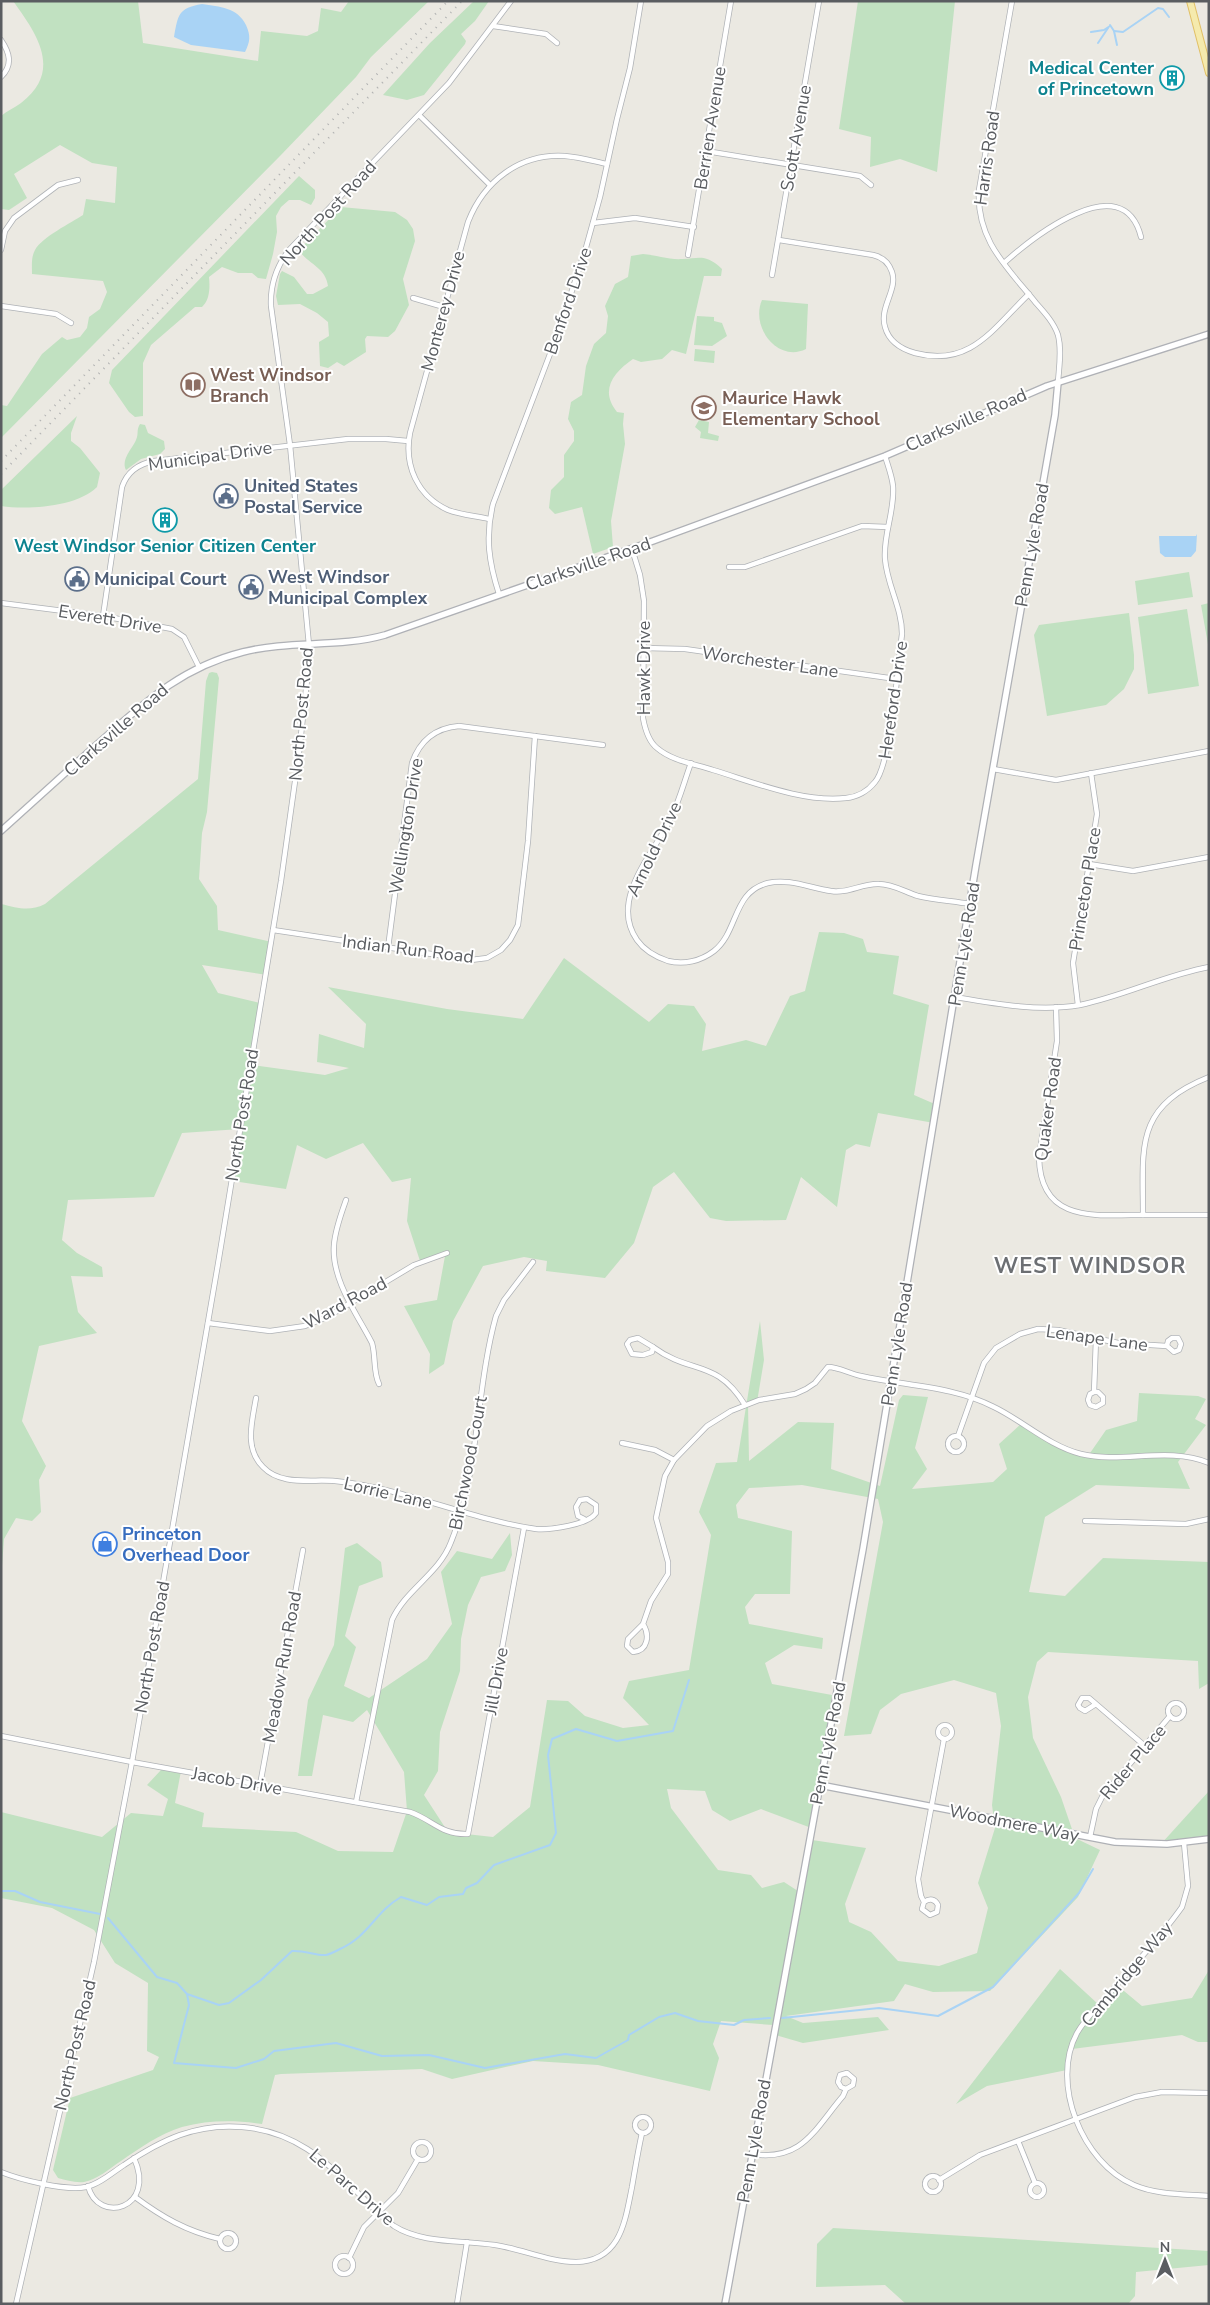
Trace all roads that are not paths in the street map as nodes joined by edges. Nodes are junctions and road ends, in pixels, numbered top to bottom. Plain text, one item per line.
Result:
1 (512, 1) edge
2 (641, 1) edge
3 (731, 1) edge
4 (820, 1) edge
5 (1012, 1) edge
6 (1190, 1) edge
7 (493, 26) junction
8 (1, 40) edge
9 (557, 43) dead end
10 (1209, 73) edge
11 (1, 77) edge
12 (419, 115) junction
13 (706, 152) junction
14 (607, 164) junction
15 (792, 165) junction
16 (78, 180) dead end
17 (871, 184) dead end
18 (490, 185) junction
19 (593, 223) junction
20 (694, 227) junction
21 (1141, 237) dead end
22 (779, 240) junction
23 (2, 242) edge
24 (1, 250) edge
25 (688, 255) dead end
26 (1004, 263) junction
27 (772, 275) dead end
28 (1029, 294) junction
29 (412, 298) dead end
30 (1, 306) edge
31 (444, 307) junction
32 (71, 323) dead end
33 (1209, 334) edge
34 (1058, 382) junction
35 (408, 441) junction
36 (290, 445) junction
37 (885, 456) junction
38 (489, 519) junction
39 (888, 527) junction
40 (632, 549) junction
41 (729, 567) dead end
42 (499, 594) junction
43 (1, 603) edge
44 (103, 616) junction
45 (308, 645) junction
46 (644, 648) junction
47 (199, 667) junction
48 (896, 680) junction
49 (534, 736) junction
50 (603, 745) dead end
51 (1209, 751) edge
52 (690, 763) junction
53 (993, 769) junction
54 (1090, 773) junction
55 (1, 831) edge
56 (1209, 857) edge
57 (1089, 864) junction
58 (970, 904) junction
59 (273, 930) junction
60 (388, 948) junction
61 (1209, 967) edge
62 (955, 997) junction
63 (1078, 1005) junction
64 (1056, 1007) junction
65 (1209, 1077) edge
66 (346, 1200) dead end
67 (1142, 1215) junction
68 (1209, 1215) edge
69 (446, 1253) dead end
70 (533, 1262) dead end
71 (351, 1302) junction
72 (208, 1323) junction
73 (1096, 1339) junction
74 (1167, 1346) dead end
75 (653, 1347) junction
76 (891, 1380) junction
77 (379, 1384) dead end
78 (1094, 1392) dead end
79 (971, 1397) junction
80 (256, 1398) dead end
81 (745, 1405) junction
82 (958, 1436) dead end
83 (622, 1443) dead end
84 (674, 1460) junction
85 (1209, 1463) edge
86 (462, 1511) junction
87 (584, 1519) junction
88 (1209, 1519) edge
89 (1085, 1521) dead end
90 (524, 1528) junction
91 (303, 1550) dead end
92 (643, 1624) junction
93 (1096, 1704) dead end
94 (1170, 1716) dead end
95 (1, 1736) edge
96 (944, 1739) dead end
97 (1145, 1746) junction
98 (132, 1762) junction
99 (260, 1785) junction
100 (820, 1785) junction
101 (356, 1802) junction
102 (930, 1807) junction
103 (468, 1834) joint
104 (1090, 1837) junction
105 (1209, 1839) edge
106 (1184, 1843) junction
107 (924, 1902) dead end
108 (846, 2089) dead end
109 (1209, 2093) edge
110 (1077, 2119) junction
111 (642, 2133) dead end
112 (1018, 2141) junction
113 (751, 2154) junction
114 (134, 2158) junction
115 (418, 2159) dead end
116 (1, 2172) edge
117 (939, 2180) dead end
118 (1035, 2183) dead end
119 (43, 2184) junction
120 (88, 2186) junction
121 (135, 2196) junction
122 (1209, 2196) edge
123 (378, 2212) junction
124 (220, 2239) dead end
125 (467, 2242) junction
126 (349, 2258) dead end
127 (16, 2304) edge
128 (456, 2304) edge
129 (725, 2304) edge

1 - 7 street, North Post Road
2 - 14 street, Benford Drive
3 - 13 street, Berrien Avenue
4 - 15 street, Scott Avenue
5 - 26 street, Harris Road
6 - 10 main road
7 - 9 street
7 - 12 street, North Post Road
8 - 11 street
12 - 18 street
12 - 36 street, North Post Road
13 - 15 street
13 - 20 street, Berrien Avenue
14 - 18 street, Monterey Drive
14 - 19 street, Benford Drive
15 - 17 street
15 - 22 street, Scott Avenue
16 - 23 street
18 - 31 street, Monterey Drive
19 - 20 street
19 - 38 street, Benford Drive
20 - 25 street, Berrien Avenue
21 - 26 street
22 - 27 street, Scott Avenue
22 - 28 street
23 - 24 street
26 - 28 street, Harris Road
28 - 34 street, Harris Road
29 - 31 street
30 - 32 street
31 - 35 street, Monterey Drive
33 - 34 street, Clarksville Road
34 - 37 street, Clarksville Road
34 - 53 street, Penn Lyle Road
35 - 36 street, Municipal Drive
35 - 38 street, Monterey Drive
36 - 44 street, Municipal Drive
36 - 45 street, North Post Road
37 - 39 street, Hereford Drive
37 - 40 street, Clarksville Road
38 - 42 street, Benford Drive
39 - 41 street
39 - 48 street, Hereford Drive
40 - 42 street, Clarksville Road
40 - 46 street, Hawk Drive
42 - 45 street, Clarksville Road
43 - 44 street, Everett Drive
44 - 47 street, Everett Drive
45 - 47 street, Clarksville Road
45 - 59 street, North Post Road
46 - 48 street, Worchester Lane
46 - 52 street, Hawk Drive
47 - 55 street, Clarksville Road
48 - 52 street, Hereford Drive
49 - 50 street, Wellington Drive
49 - 60 street, Wellington Drive
49 - 60 street, Indian Run Road
51 - 54 street
52 - 58 street, Arnold Drive
53 - 54 street
53 - 58 street, Penn Lyle Road
54 - 57 street, Princeton Place
56 - 57 street
57 - 63 street, Princeton Place
58 - 62 street, Penn Lyle Road
59 - 60 street, Indian Run Road
59 - 72 street, North Post Road
61 - 63 street
62 - 64 street
62 - 76 street, Penn Lyle Road
63 - 64 street
64 - 67 street, Quaker Road
65 - 67 street
66 - 71 street
67 - 68 street, Quaker Road
69 - 71 street, Ward Road
70 - 86 street, Birchwood Court
71 - 72 street, Ward Road
71 - 77 street
72 - 98 street, North Post Road
73 - 74 street, Lenape Lane
73 - 78 street
73 - 79 street, Lenape Lane
75 - 75 street
75 - 81 street
76 - 79 street
76 - 81 street
76 - 100 street, Penn Lyle Road
79 - 82 street, Lenape Lane
79 - 85 street
80 - 86 street, Lorrie Lane
81 - 84 street
83 - 84 street
84 - 92 street
86 - 90 street, Lorrie Lane
86 - 101 street, Birchwood Court
87 - 87 street
87 - 90 street, Lorrie Lane
88 - 89 street
90 - 103 street, Jill Drive
91 - 99 street, Meadow Run Road
92 - 92 street
93 - 97 street
94 - 97 street, Rider Place
95 - 98 street, Jacob Drive
96 - 102 street
97 - 104 street, Rider Place
98 - 99 street, Jacob Drive
98 - 119 street, North Post Road
99 - 101 street, Jacob Drive
100 - 102 street, Woodmere Way
100 - 113 street, Penn Lyle Road
101 - 103 street, Jacob Drive
102 - 104 street, Woodmere Way
102 - 107 street
104 - 106 street, Woodmere Way
105 - 106 street, Woodmere Way
106 - 110 street, Cambridge Way
108 - 113 street
109 - 110 street
110 - 112 street
110 - 122 street, Cambridge Way
111 - 125 street, Le Parc Drive
112 - 117 street
112 - 118 street
113 - 129 street, Penn Lyle Road
114 - 120 street, Le Parc Drive
114 - 121 street
114 - 123 street, Le Parc Drive
115 - 123 street
116 - 119 street
119 - 120 street
119 - 127 street, North Post Road
120 - 121 street
121 - 124 street
123 - 125 street, Le Parc Drive
123 - 126 street
125 - 128 street

